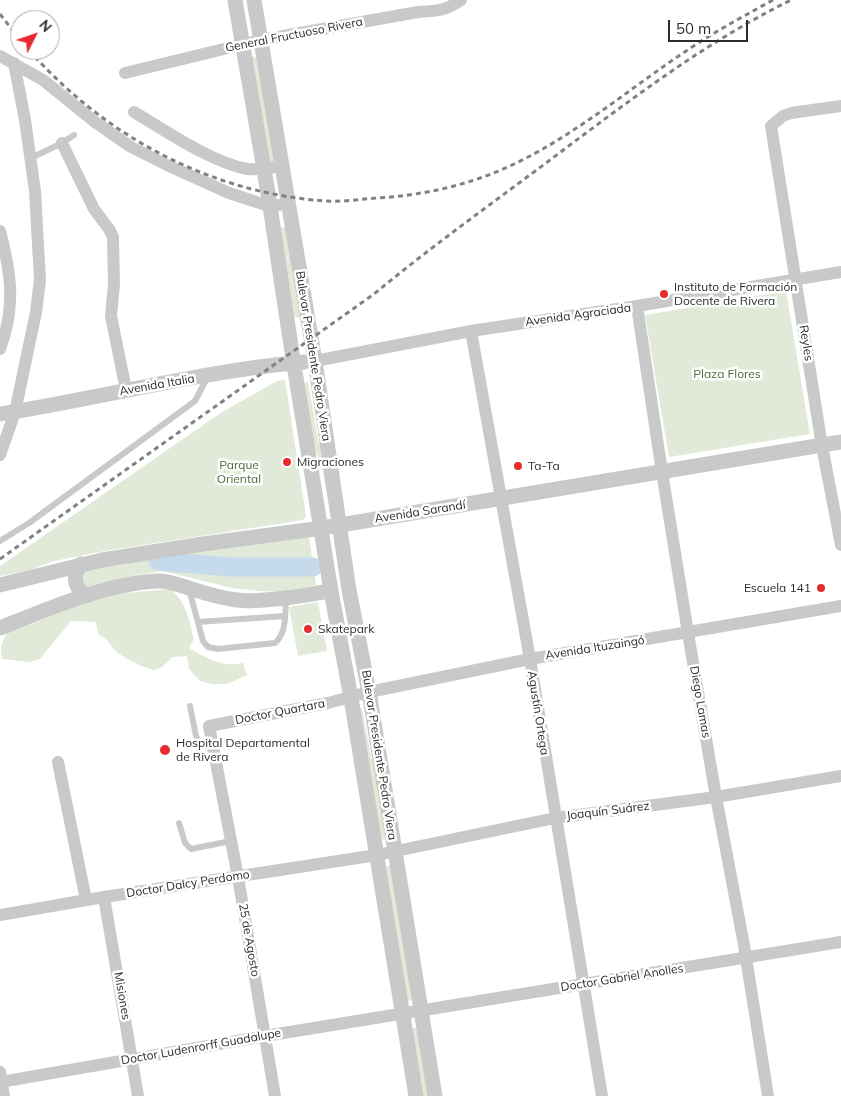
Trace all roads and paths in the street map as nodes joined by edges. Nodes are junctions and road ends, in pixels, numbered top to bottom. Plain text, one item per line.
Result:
1 (235, 0) edge
2 (254, 0) edge
3 (461, 0) edge
4 (417, 6) edge
5 (261, 40) junction
6 (243, 44) junction
7 (0, 56) edge
8 (14, 63) junction
9 (125, 73) dead end
10 (841, 106) edge
11 (134, 112) dead end
12 (74, 135) dead end
13 (62, 143) junction
14 (31, 158) junction
15 (282, 166) junction
16 (262, 169) junction
17 (288, 204) junction
18 (269, 206) junction
19 (0, 231) edge
20 (841, 272) edge
21 (796, 279) junction
22 (637, 306) junction
23 (471, 330) junction
24 (0, 349) edge
25 (315, 361) junction
26 (294, 363) junction
27 (208, 376) junction
28 (126, 390) junction
29 (15, 412) junction
30 (0, 414) edge
31 (841, 442) edge
32 (822, 446) junction
33 (0, 455) edge
34 (662, 472) junction
35 (501, 499) junction
36 (340, 525) junction
37 (322, 528) junction
38 (0, 541) edge
39 (841, 545) edge
40 (81, 564) junction
41 (0, 585) edge
42 (189, 588) junction
43 (331, 591) junction
44 (86, 596) junction
45 (286, 598) junction
46 (841, 606) edge
47 (284, 616) junction
48 (198, 622) junction
49 (0, 628) edge
50 (688, 633) junction
51 (530, 659) junction
52 (369, 692) junction
53 (351, 698) junction
54 (190, 706) dead end
55 (209, 726) joint
56 (213, 747) junction
57 (58, 762) dead end
58 (841, 776) edge
59 (716, 797) junction
60 (555, 818) junction
61 (179, 823) dead end
62 (231, 841) junction
63 (395, 851) junction
64 (376, 854) junction
65 (238, 877) junction
66 (104, 897) junction
67 (86, 900) junction
68 (0, 915) edge
69 (841, 942) edge
70 (746, 958) junction
71 (584, 985) junction
72 (421, 1011) junction
73 (403, 1014) junction
74 (265, 1036) junction
75 (133, 1059) junction
76 (1, 1079) edge
77 (4, 1096) edge
78 (138, 1096) edge
79 (274, 1096) edge
80 (416, 1096) edge
81 (435, 1096) edge
82 (602, 1096) edge
83 (768, 1096) edge

1 - 6 street, Bulevar Presidente Pedro Viera
2 - 5 street, Bulevar Presidente Pedro Viera
3 - 4 street, General Fructuoso Rivera
4 - 5 street, General Fructuoso Rivera
5 - 6 street, General Fructuoso Rivera
5 - 15 street, Bulevar Presidente Pedro Viera
6 - 9 street, General Fructuoso Rivera
6 - 16 street, Bulevar Presidente Pedro Viera
7 - 8 street
8 - 14 street
8 - 18 street
10 - 21 street, Reyles
11 - 16 street
12 - 13 lane
13 - 14 lane
13 - 28 street
14 - 29 street
15 - 16 street
15 - 17 street, Bulevar Presidente Pedro Viera
16 - 18 street, Bulevar Presidente Pedro Viera
17 - 18 street
17 - 25 street, Bulevar Presidente Pedro Viera
18 - 26 street, Bulevar Presidente Pedro Viera
19 - 24 street
20 - 21 street, Avenida Agraciada
21 - 22 street, Avenida Agraciada
21 - 32 street, Reyles
22 - 23 street, Avenida Agraciada
22 - 34 street, Diego Lamas
23 - 25 street, Avenida Agraciada
23 - 35 street, Agustín Ortega
25 - 26 street, Avenida Italia
25 - 36 street, Bulevar Presidente Pedro Viera
26 - 27 street, Avenida Italia
26 - 37 street, Bulevar Presidente Pedro Viera
27 - 28 street, Avenida Italia
27 - 38 lane
28 - 29 street, Avenida Italia
29 - 30 street, Avenida Italia
29 - 33 street
31 - 32 street, Avenida Sarandí
32 - 34 street, Avenida Sarandí
32 - 39 street, Reyles
34 - 35 street, Avenida Sarandí
34 - 50 street, Diego Lamas
35 - 36 street, Avenida Sarandí
35 - 51 street, Agustín Ortega
36 - 37 street, Avenida Sarandí
36 - 52 street, Bulevar Presidente Pedro Viera
37 - 40 street, Avenida Sarandí
37 - 43 street, Bulevar Presidente Pedro Viera
40 - 41 street, Avenida Sarandí
40 - 44 street
42 - 44 street
42 - 45 street
42 - 48 lane
43 - 45 street
43 - 53 street, Bulevar Presidente Pedro Viera
44 - 49 street
45 - 47 lane
46 - 50 street, Avenida Ituzaingó
47 - 48 lane
47 - 48 lane
50 - 51 street, Avenida Ituzaingó
50 - 59 street, Diego Lamas
51 - 52 street, Avenida Ituzaingó
51 - 60 street, Agustín Ortega
52 - 53 street, Avenida Ituzaingó
52 - 63 street, Bulevar Presidente Pedro Viera
53 - 55 street, Doctor Quartara
53 - 64 street, Bulevar Presidente Pedro Viera
54 - 56 lane
55 - 56 street, 25 de Agosto
56 - 62 street, 25 de Agosto
57 - 67 street
58 - 59 street, Joaquín Suárez
59 - 60 street, Joaquín Suárez
59 - 70 street, Diego Lamas
60 - 63 street, Joaquín Suárez
60 - 71 street, Agustín Ortega
61 - 62 lane
62 - 65 street, 25 de Agosto
63 - 64 street, Joaquín Suárez
63 - 72 street, Bulevar Presidente Pedro Viera
64 - 65 street, Doctor Dalcy Perdomo
64 - 73 street, Bulevar Presidente Pedro Viera
65 - 66 street, Doctor Dalcy Perdomo
65 - 74 street, 25 de Agosto
66 - 67 street, Doctor Dalcy Perdomo
66 - 75 street, Misiones
67 - 68 street, Doctor Dalcy Perdomo
69 - 70 street, Doctor Gabriel Anolles
70 - 71 street, Doctor Gabriel Anolles
70 - 83 street, Diego Lamas
71 - 72 street, Doctor Gabriel Anolles
71 - 82 street, Agustín Ortega
72 - 73 street, Doctor Gabriel Anolles
72 - 81 street, Bulevar Presidente Pedro Viera
73 - 74 street, Doctor Ludenrorff Guadalupe
73 - 80 street, Bulevar Presidente Pedro Viera
74 - 75 street, Doctor Ludenrorff Guadalupe
74 - 79 street, 25 de Agosto
75 - 76 street, Doctor Ludenrorff Guadalupe
75 - 78 street, Misiones
76 - 77 street

